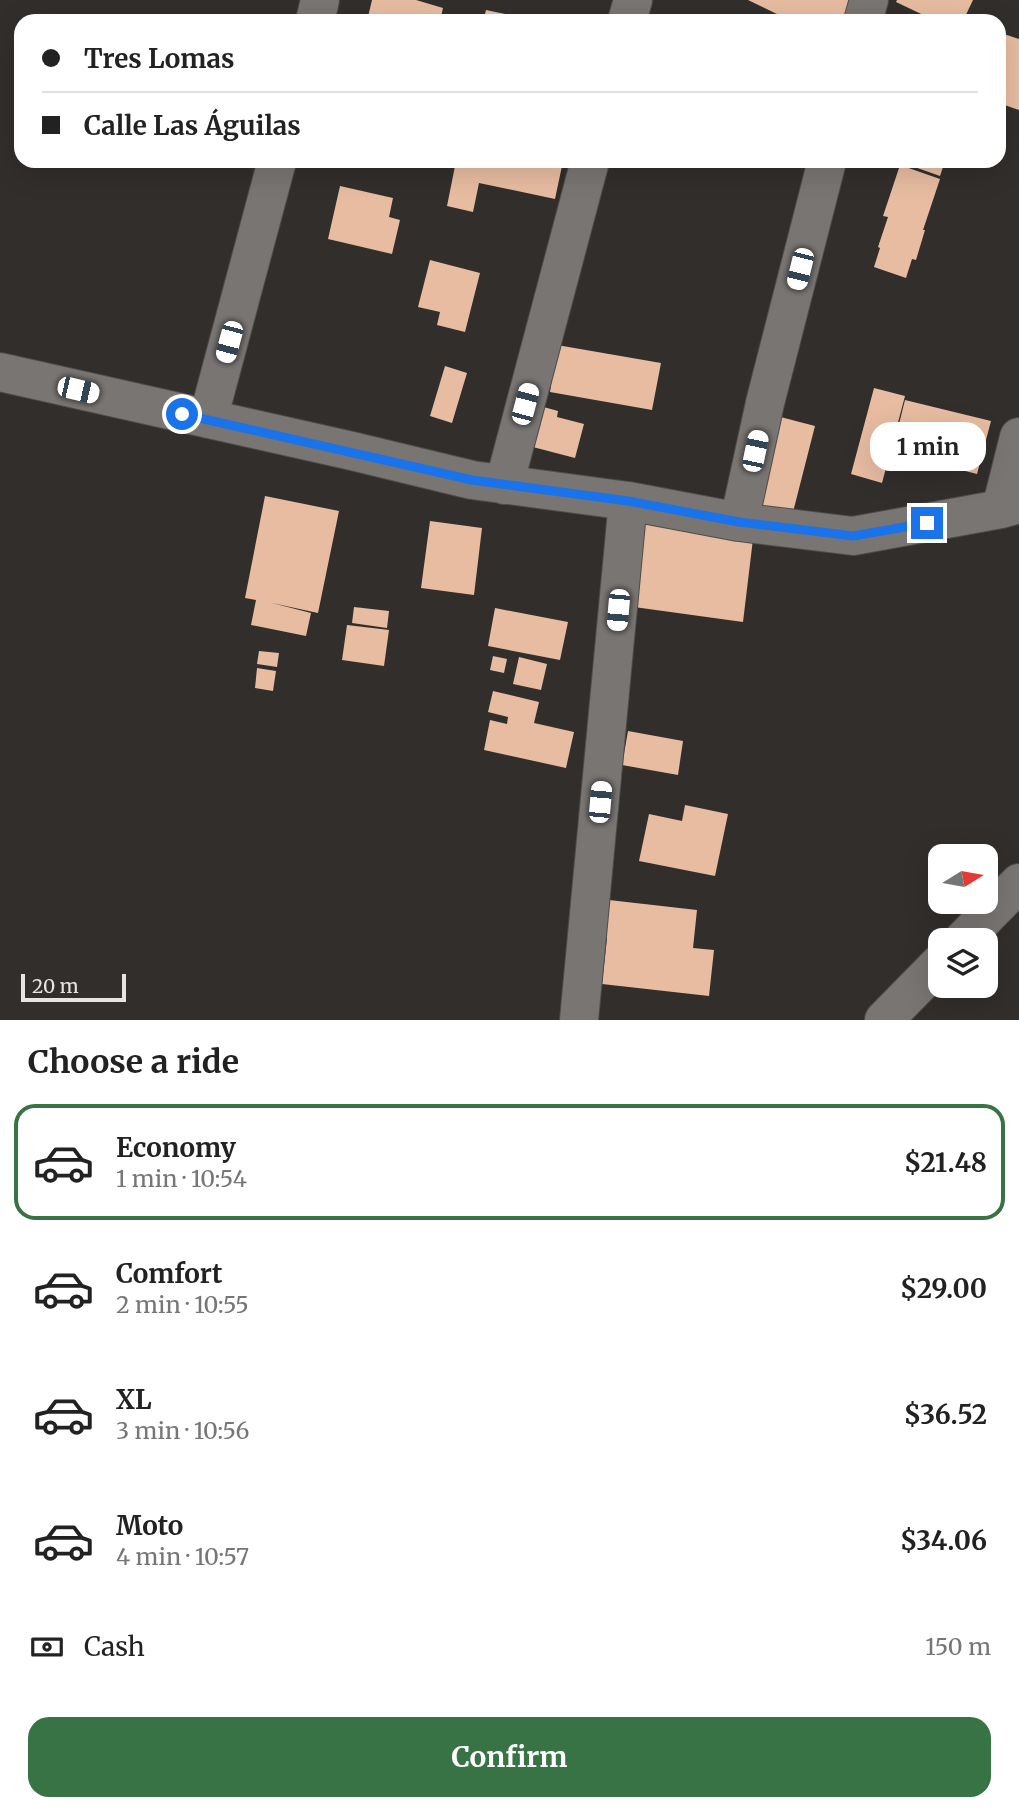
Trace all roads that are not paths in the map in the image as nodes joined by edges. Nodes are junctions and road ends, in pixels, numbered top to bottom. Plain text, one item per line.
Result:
1 (275, 168) edge
2 (588, 168) edge
3 (825, 168) edge
4 (0, 372) edge
5 (208, 419) junction
6 (1019, 436) edge
7 (488, 483) junction
8 (628, 501) junction
9 (1010, 507) edge
10 (739, 522) junction
11 (1019, 883) edge
12 (975, 928) edge
13 (928, 975) edge
14 (579, 1020) edge
15 (884, 1020) edge

1 - 5 street
2 - 7 street
3 - 10 street
4 - 5 street
5 - 7 street
6 - 9 street
7 - 8 street
8 - 10 street
8 - 14 street
9 - 10 street
11 - 12 street
13 - 15 street

